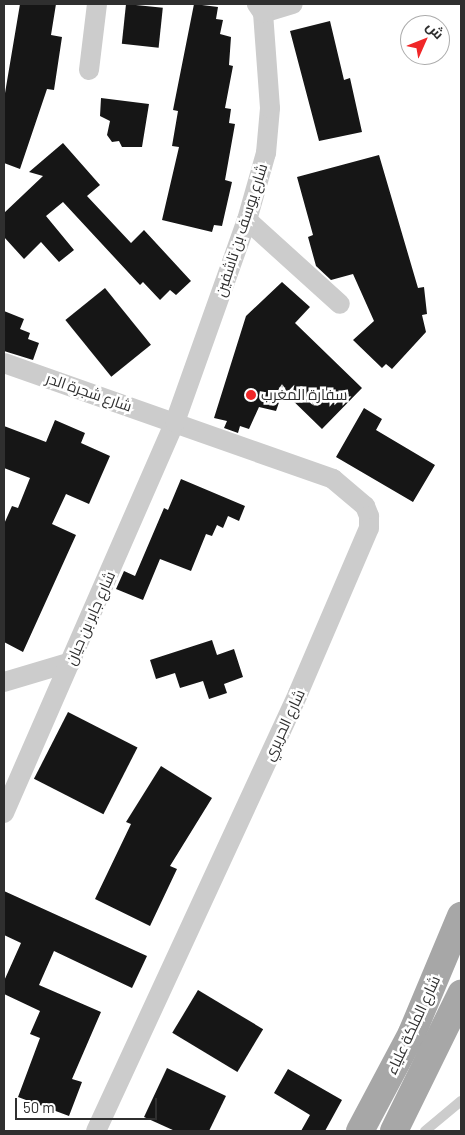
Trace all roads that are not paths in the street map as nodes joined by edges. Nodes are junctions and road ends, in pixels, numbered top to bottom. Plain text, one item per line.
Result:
1 (97, 4) edge
2 (293, 4) edge
3 (260, 8) edge
4 (89, 70) dead end
5 (247, 220) junction
6 (340, 304) dead end
7 (4, 363) edge
8 (175, 422) junction
9 (71, 662) junction
10 (4, 682) edge
11 (4, 813) edge
12 (461, 916) edge
13 (461, 994) edge
14 (461, 1101) edge
15 (96, 1131) edge
16 (360, 1131) edge
17 (394, 1131) edge
18 (424, 1131) edge

1 - 4 street
2 - 3 street
3 - 5 street, شارع يوسف بن تاشفين
5 - 6 street
5 - 8 street, شارع يوسف بن تاشفين
7 - 8 street, شارع شجرة الدر
8 - 9 street, شارع جابر بن حيان
8 - 15 street, شارع الحريري
9 - 10 street
9 - 11 street, شارع جابر بن حيان
12 - 16 main road, شارع الملكة علياء
13 - 17 main road, شارع الملكة علياء
14 - 18 lane

